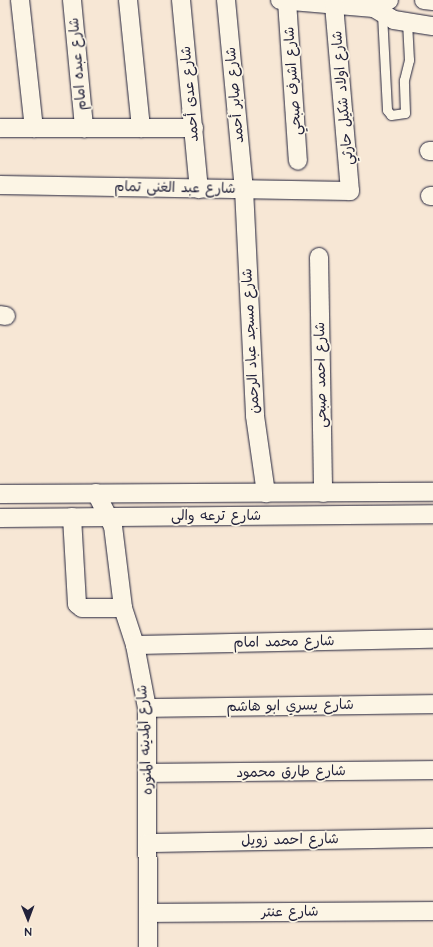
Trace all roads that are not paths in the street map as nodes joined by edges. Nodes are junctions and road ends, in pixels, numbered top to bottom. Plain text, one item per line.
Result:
1 (20, 0) edge
2 (72, 0) edge
3 (128, 0) edge
4 (181, 0) edge
5 (226, 0) edge
6 (287, 0) edge
7 (424, 0) edge
8 (433, 1) edge
9 (342, 3) edge
10 (376, 6) edge
11 (407, 22) junction
12 (433, 26) edge
13 (0, 128) edge
14 (34, 128) junction
15 (84, 128) junction
16 (141, 128) junction
17 (194, 128) junction
18 (298, 161) dead end
19 (0, 186) edge
20 (199, 189) junction
21 (244, 189) junction
22 (350, 191) joint
23 (319, 257) dead end
24 (433, 492) edge
25 (96, 493) junction
26 (248, 493) junction
27 (266, 493) junction
28 (323, 493) junction
29 (0, 494) edge
30 (433, 514) edge
31 (247, 515) junction
32 (108, 516) junction
33 (72, 517) junction
34 (0, 518) edge
35 (123, 608) junction
36 (433, 639) edge
37 (135, 645) junction
38 (433, 704) edge
39 (146, 708) junction
40 (433, 770) edge
41 (149, 773) junction
42 (433, 838) edge
43 (148, 843) junction
44 (433, 911) edge
45 (148, 913) junction
46 (148, 947) edge

1 - 14 street
2 - 15 street, شارع عبده امام
3 - 16 street
4 - 17 street, شارع عدى أحمد
5 - 21 street, شارع صابر أحمد
6 - 9 street
6 - 18 street, شارع اشرف صبحي
7 - 8 street
9 - 10 street
9 - 22 street, شارع اولاد شكيل حارثي
10 - 11 street
10 - 11 lane
11 - 12 street
13 - 14 street
14 - 15 street
15 - 16 street
16 - 17 street
17 - 20 street, شارع عدى أحمد
19 - 20 street, شارع عبد الغنى تمام
20 - 21 street, شارع عبد الغنى تمام
21 - 22 street, شارع عبد الغنى تمام
21 - 27 street, شارع مسجد عباد الرحمن
23 - 28 street, شارع احمد صبحى
24 - 28 street, شارع ترعه والى
25 - 26 street, شارع ترعه والى
25 - 29 street, شارع ترعه والى
25 - 32 street, شارع المدينه المنوره
26 - 27 street, شارع ترعه والى
26 - 31 street
27 - 28 street, شارع ترعه والى
30 - 31 street, شارع ترعه والى
31 - 32 street, شارع ترعه والى
32 - 33 street, شارع ترعه والى
32 - 35 street, شارع المدينه المنوره
33 - 34 street, شارع ترعه والى
33 - 35 street
35 - 37 street, شارع المدينه المنوره
36 - 37 street, شارع محمد امام
37 - 39 street, شارع المدينه المنوره
38 - 39 street, شارع يسري ابو هاشم
39 - 41 street, شارع المدينه المنوره
40 - 41 street, شارع طارق محمود
41 - 43 street, شارع المدينه المنوره
42 - 43 street, شارع احمد زويل
43 - 45 street, شارع المدينه المنوره
44 - 45 street, شارع عنتر
45 - 46 street, شارع المدينه المنوره

